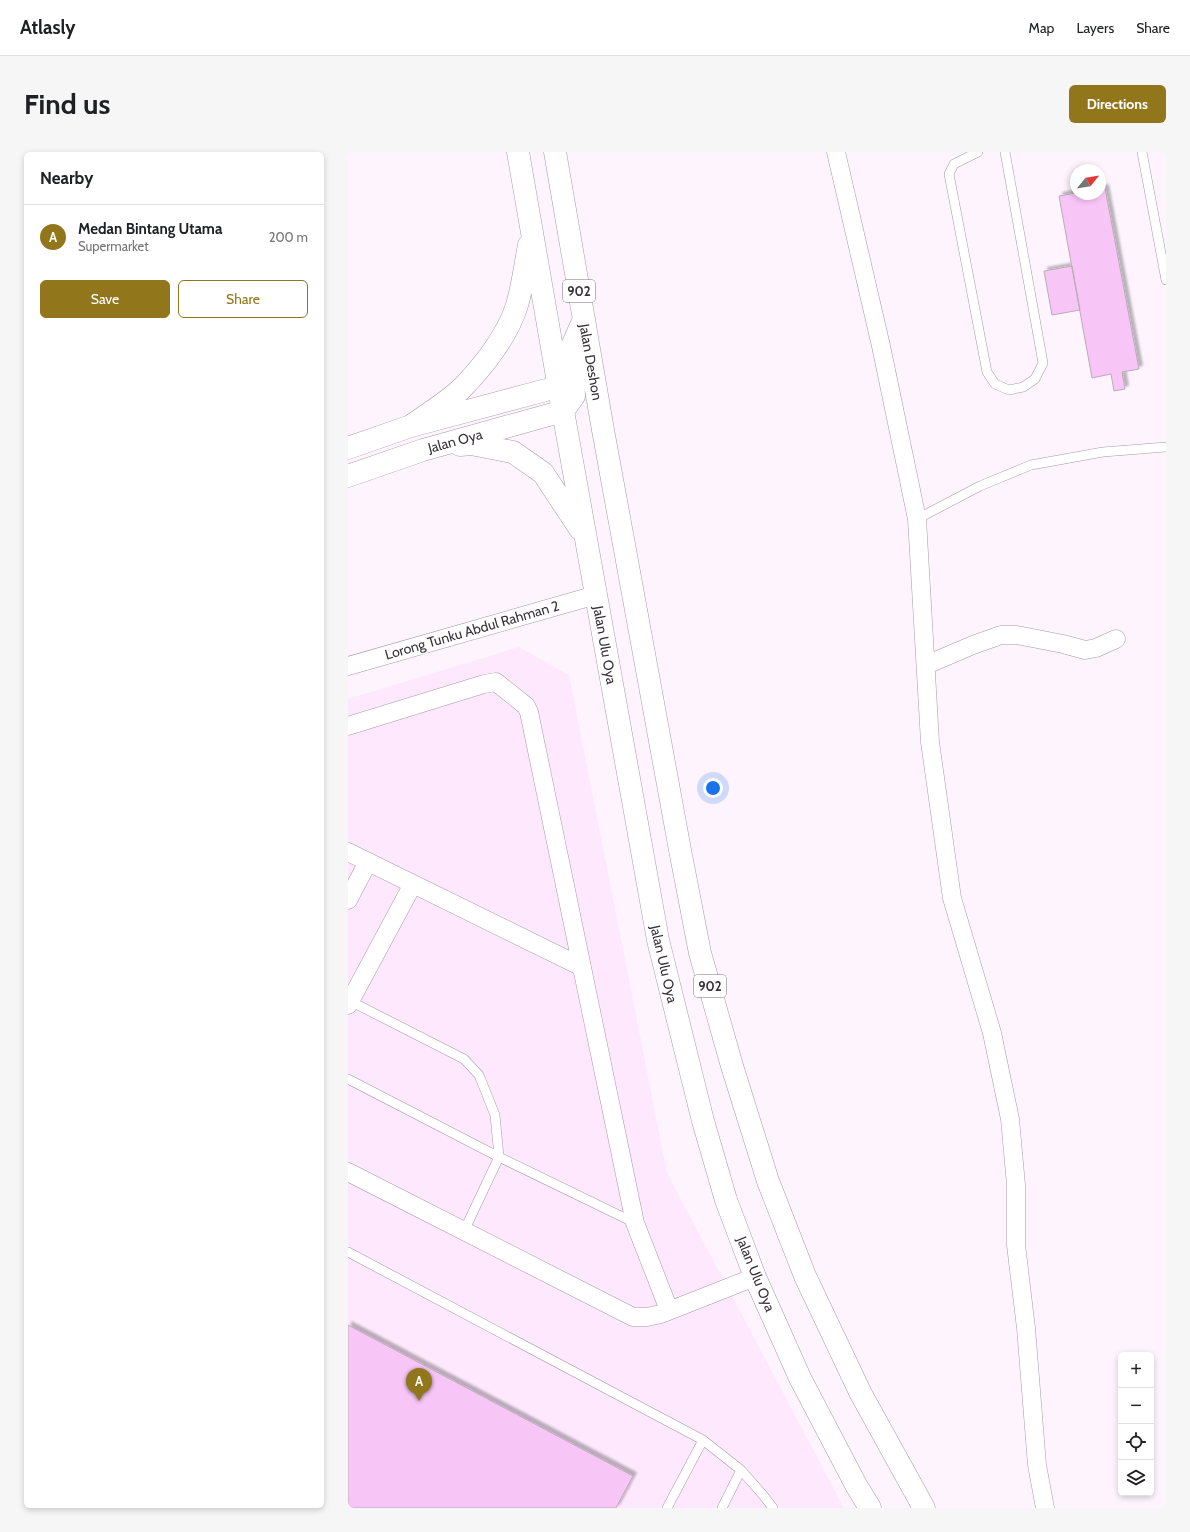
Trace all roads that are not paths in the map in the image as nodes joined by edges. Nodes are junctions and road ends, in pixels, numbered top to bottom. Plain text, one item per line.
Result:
1 (518, 152) edge
2 (555, 152) edge
3 (836, 152) edge
4 (978, 152) edge
5 (1005, 152) edge
6 (1142, 152) edge
7 (531, 228) junction
8 (1166, 280) edge
9 (584, 319) junction
10 (565, 398) junction
11 (412, 426) junction
12 (603, 430) junction
13 (1166, 447) edge
14 (348, 448) edge
15 (423, 450) junction
16 (348, 476) edge
17 (917, 519) junction
18 (585, 537) junction
19 (596, 595) junction
20 (1116, 639) dead end
21 (926, 665) junction
22 (348, 666) edge
23 (348, 726) edge
24 (348, 852) edge
25 (368, 862) junction
26 (413, 884) junction
27 (348, 900) edge
28 (582, 967) junction
29 (349, 1003) edge
30 (348, 1079) edge
31 (499, 1157) junction
32 (348, 1172) edge
33 (635, 1224) junction
34 (464, 1231) junction
35 (348, 1252) edge
36 (756, 1277) junction
37 (669, 1310) junction
38 (703, 1440) junction
39 (741, 1470) junction
40 (666, 1508) edge
41 (722, 1508) edge
42 (772, 1508) edge
43 (870, 1508) edge
44 (924, 1508) edge
45 (1045, 1508) edge

1 - 7 main road, 902
2 - 9 main road, Jalan Deshon / 902
3 - 17 street
4 - 5 lane
6 - 8 lane
7 - 10 main road, 902
7 - 11 main road
9 - 10 main road
9 - 12 main road, Jalan Deshon / 902
10 - 11 main road, Jalan Oya
10 - 12 main road
10 - 15 main road, Jalan Oya
10 - 18 main road, Jalan Ulu Oya / 902
11 - 14 main road, Jalan Oya
12 - 44 main road, 902
13 - 17 lane
15 - 16 main road, Jalan Oya
15 - 18 main road
17 - 21 street
18 - 19 main road, Jalan Ulu Oya / 902
19 - 22 street, Lorong Tunku Abdul Rahman 2
19 - 36 main road, Jalan Ulu Oya / 902
20 - 21 street
21 - 45 street
23 - 28 street
24 - 25 street
25 - 26 street
25 - 27 street
26 - 28 street
26 - 29 street
28 - 33 street
29 - 31 lane
30 - 31 lane
31 - 33 lane
31 - 34 lane
32 - 34 street
33 - 37 street
34 - 37 street
35 - 38 lane
36 - 37 street
36 - 43 main road, Jalan Ulu Oya / 902
38 - 39 lane
38 - 40 lane
39 - 41 lane
39 - 42 lane

